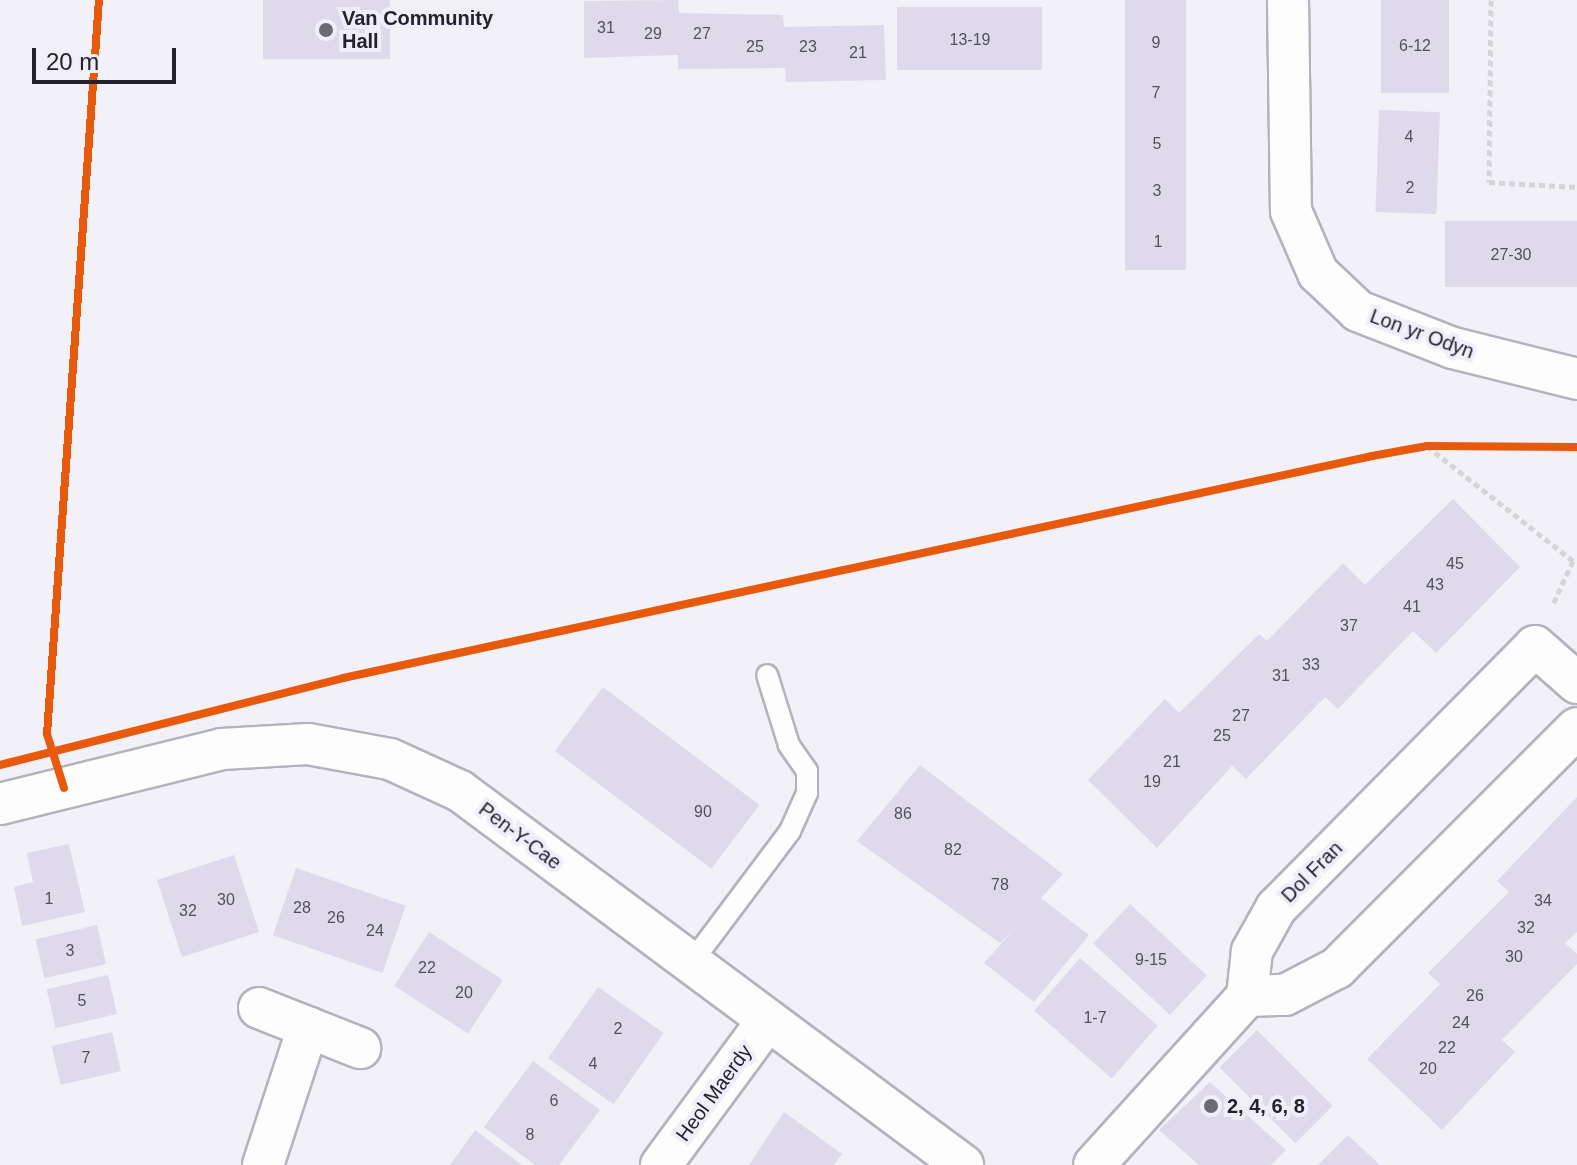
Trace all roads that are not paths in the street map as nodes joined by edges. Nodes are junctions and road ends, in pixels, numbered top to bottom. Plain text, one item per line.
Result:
1 (1288, 0) edge
2 (1577, 379) edge
3 (767, 675) dead end
4 (1577, 683) edge
5 (1577, 728) edge
6 (0, 804) edge
7 (691, 963) junction
8 (1247, 996) junction
9 (259, 1008) dead end
10 (768, 1020) junction
11 (308, 1027) junction
12 (360, 1048) dead end
13 (263, 1165) edge
14 (661, 1165) edge
15 (963, 1165) edge
16 (1094, 1165) edge

1 - 2 street, Lon yr Odyn
3 - 7 lane
4 - 8 street, Dol Fran
5 - 8 street
6 - 7 street, Pen-Y-Cae
7 - 10 street, Pen-Y-Cae
8 - 16 street
9 - 11 street
10 - 14 street, Heol Maerdy
10 - 15 street, Pen-Y-Cae
11 - 12 street
11 - 13 street

